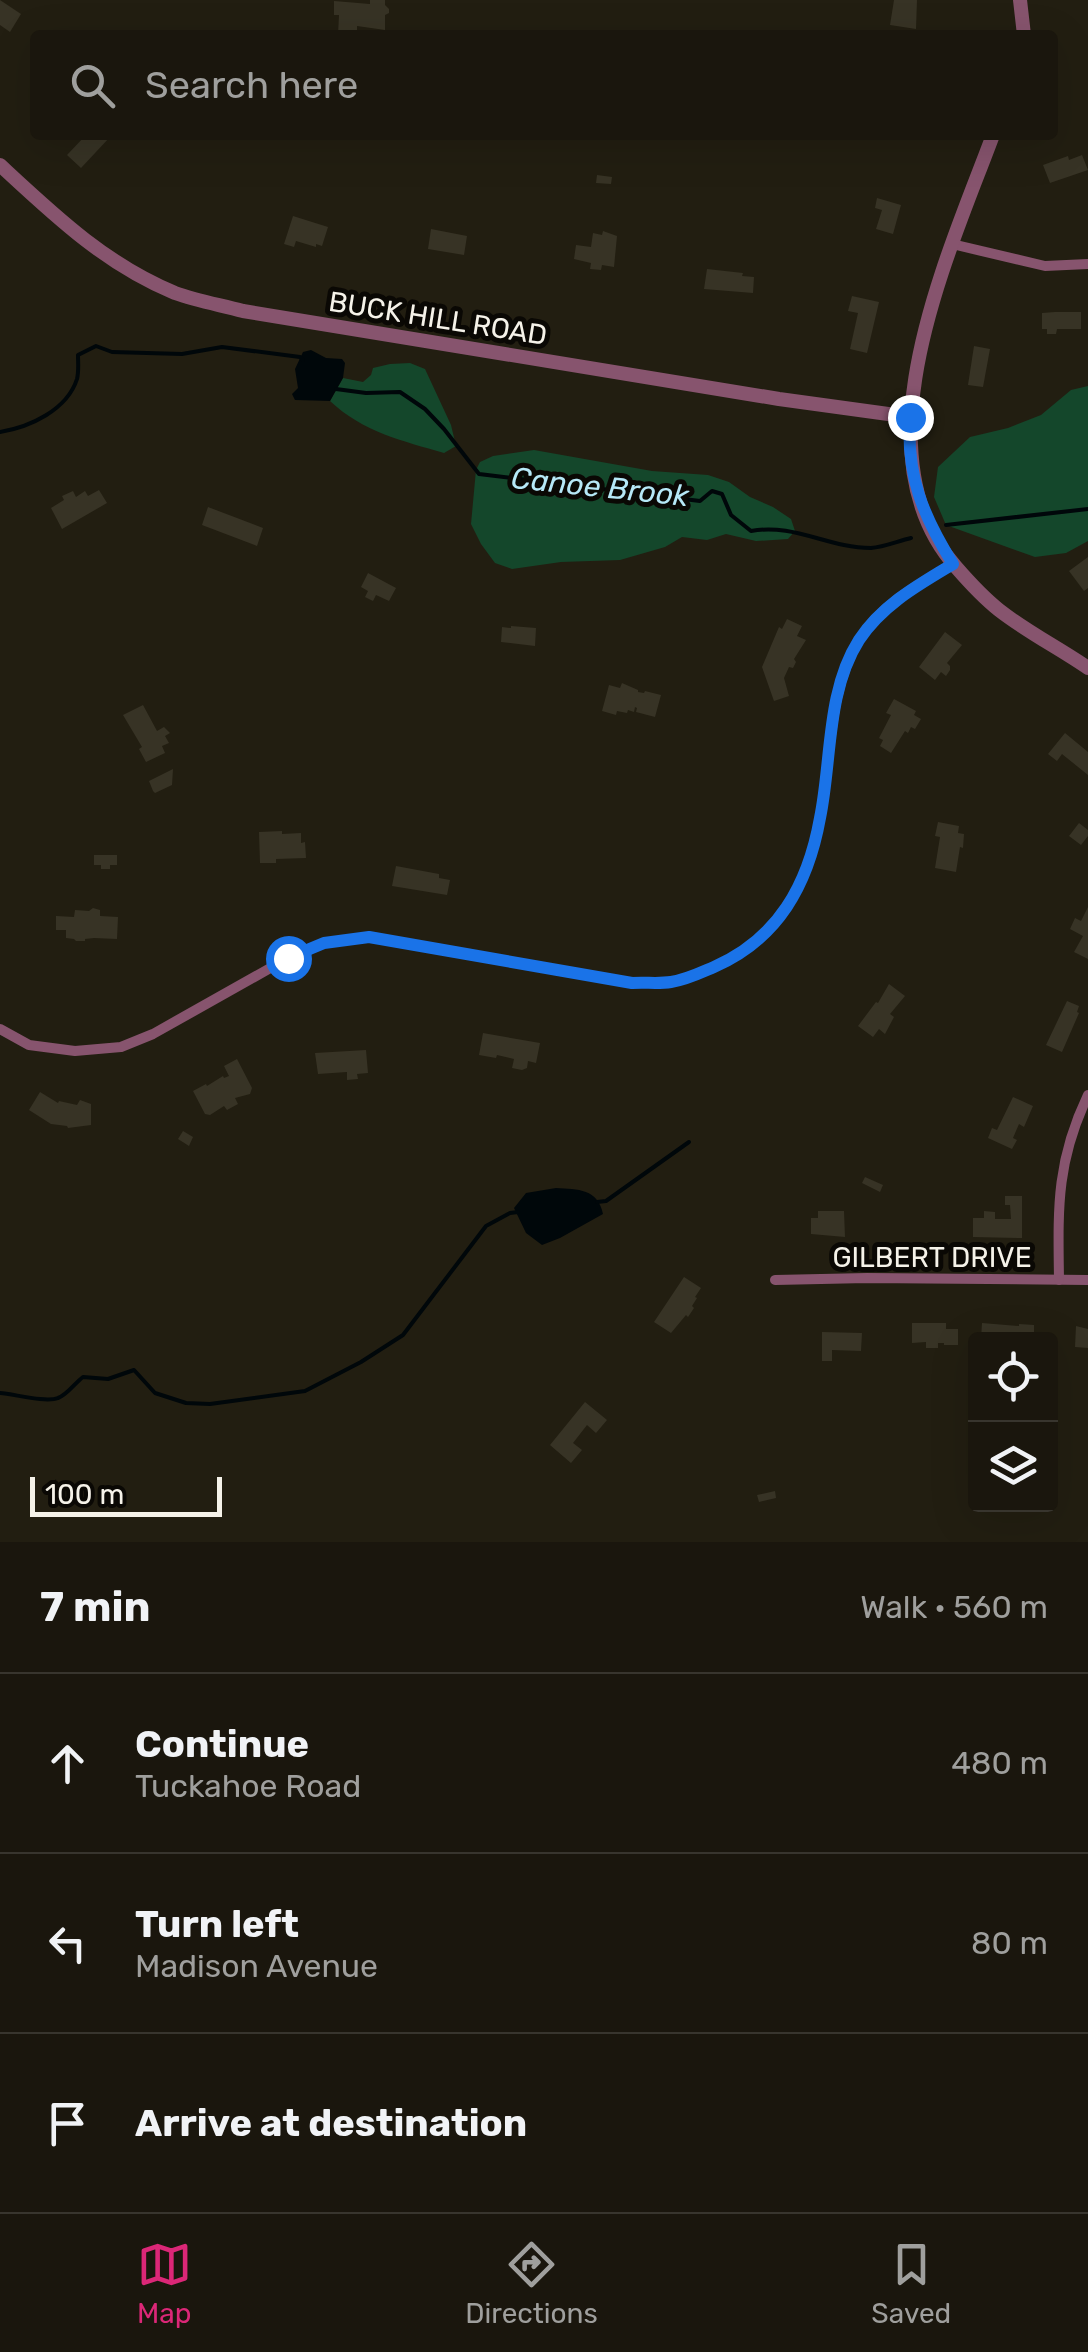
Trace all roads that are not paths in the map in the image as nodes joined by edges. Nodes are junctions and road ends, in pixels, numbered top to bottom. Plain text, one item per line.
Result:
1 (1020, 0) edge
2 (1023, 30) edge
3 (990, 140) edge
4 (0, 165) edge
5 (952, 244) junction
6 (1088, 264) edge
7 (910, 417) junction
8 (953, 564) junction
9 (1088, 668) edge
10 (0, 1030) edge
11 (1088, 1095) edge
12 (776, 1280) dead end
13 (1059, 1280) junction
14 (1088, 1280) edge

1 - 2 street
3 - 5 street
4 - 7 street, BUCK HILL ROAD
5 - 6 street
5 - 7 street
7 - 8 street
8 - 9 street
8 - 10 street
11 - 13 street
12 - 13 street, GILBERT DRIVE
13 - 14 street, GILBERT DRIVE

